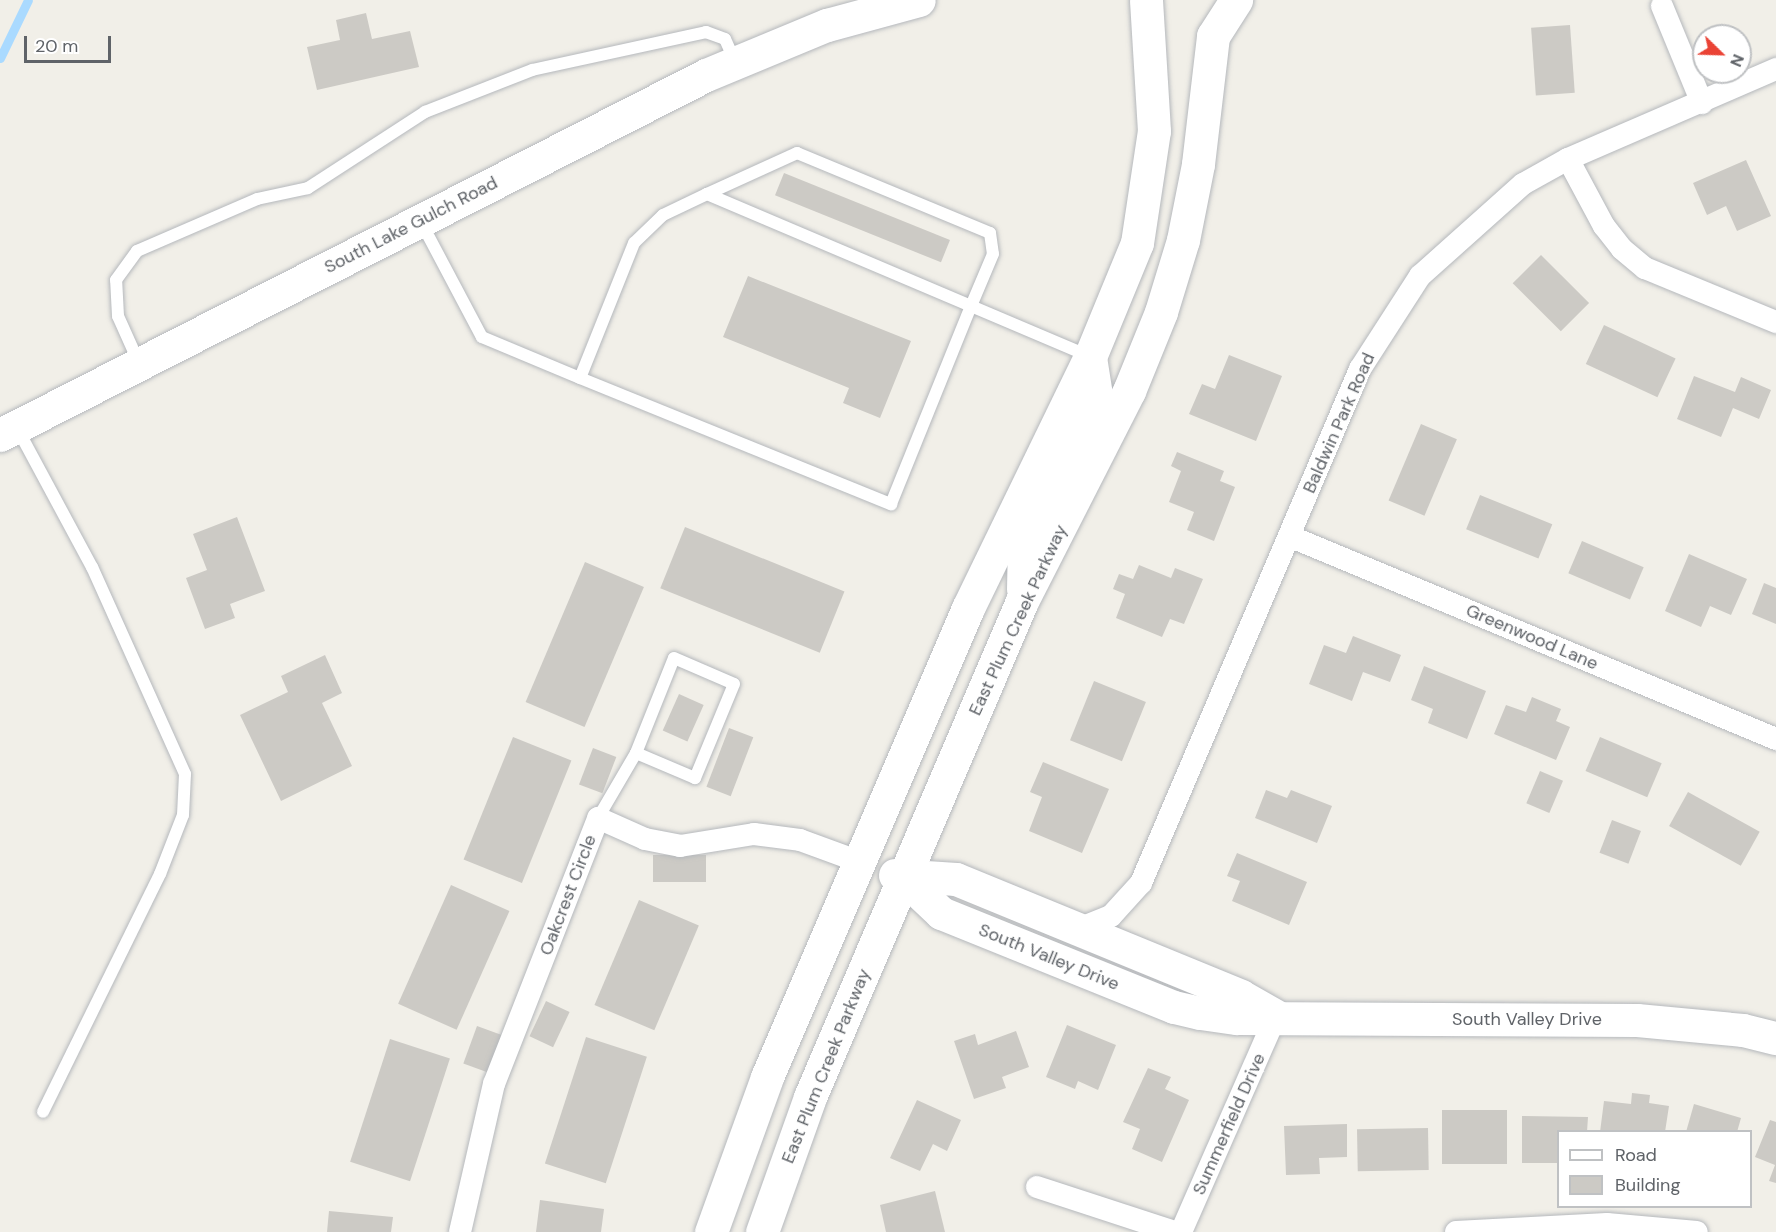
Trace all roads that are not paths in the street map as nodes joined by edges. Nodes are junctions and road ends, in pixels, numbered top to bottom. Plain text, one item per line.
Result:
1 (869, 0) edge
2 (919, 0) edge
3 (1146, 0) edge
4 (1236, 0) edge
5 (1662, 6) dead end
6 (827, 25) junction
7 (736, 63) junction
8 (1776, 69) edge
9 (1702, 103) junction
10 (1568, 159) junction
11 (707, 194) junction
12 (420, 221) junction
13 (971, 306) junction
14 (1776, 322) edge
15 (1090, 357) junction
16 (139, 364) junction
17 (580, 378) junction
18 (8, 431) edge
19 (1289, 536) junction
20 (1022, 601) junction
21 (1776, 739) edge
22 (636, 753) junction
23 (598, 818) junction
24 (860, 862) junction
25 (904, 878) junction
26 (1076, 930) junction
27 (1276, 1016) junction
28 (1776, 1038) edge
29 (43, 1112) dead end
30 (1037, 1187) dead end
31 (1496, 1231) edge
32 (460, 1232) edge
33 (711, 1232) edge
34 (762, 1232) edge
35 (1174, 1232) edge
36 (1181, 1232) edge
37 (1456, 1232) edge
38 (1697, 1232) edge

1 - 6 main road, South Lake Gulch Road
2 - 6 main road, South Lake Gulch Road
3 - 15 main road
4 - 20 main road, East Plum Creek Parkway
5 - 9 street
6 - 7 main road, South Lake Gulch Road
7 - 12 main road, South Lake Gulch Road
7 - 16 lane
8 - 9 street, Baldwin Park Road
9 - 10 street, Baldwin Park Road
10 - 14 street
10 - 19 street, Baldwin Park Road
11 - 13 lane
11 - 13 lane
11 - 17 lane
12 - 16 main road, South Lake Gulch Road
12 - 17 lane
13 - 15 lane
13 - 17 lane
15 - 20 main road
15 - 24 main road
16 - 18 main road, South Lake Gulch Road
18 - 29 lane
19 - 21 street, Greenwood Lane
19 - 26 street, Baldwin Park Road
20 - 25 main road, East Plum Creek Parkway
22 - 22 lane
22 - 23 lane
23 - 24 street, Oakcrest Circle
23 - 32 street, Oakcrest Circle
24 - 25 main road, South Valley Drive
24 - 33 main road
25 - 26 main road, South Valley Drive
25 - 27 main road, South Valley Drive
25 - 34 main road, East Plum Creek Parkway
26 - 27 main road, South Valley Drive
27 - 28 main road, South Valley Drive
27 - 36 street, Summerfield Drive
30 - 35 street
31 - 37 street
31 - 38 street

